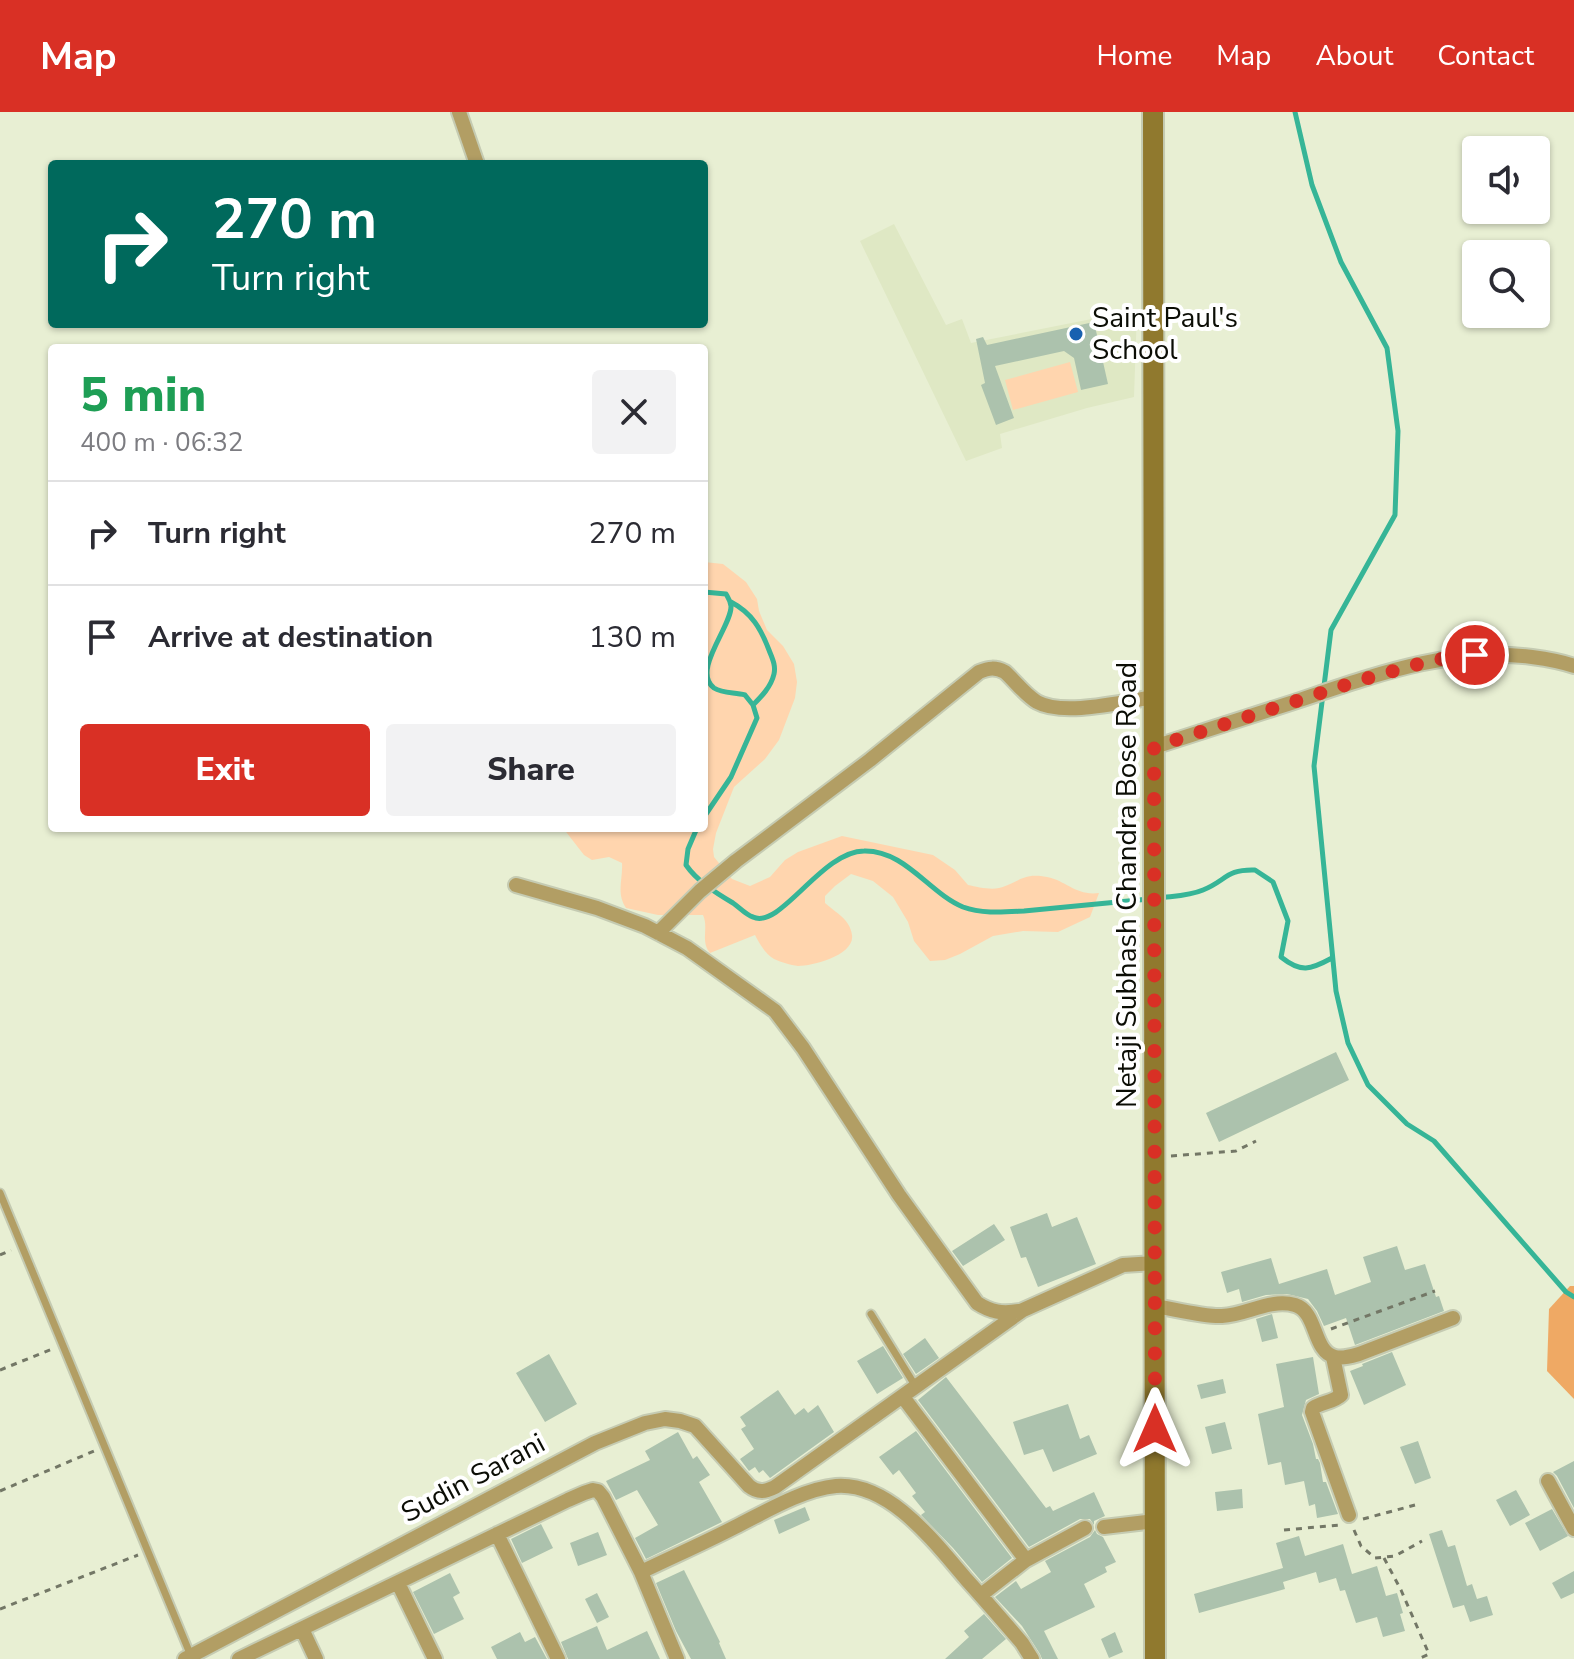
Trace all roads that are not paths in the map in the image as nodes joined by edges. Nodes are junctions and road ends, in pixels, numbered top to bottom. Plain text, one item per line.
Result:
1 (459, 112) edge
2 (1153, 112) edge
3 (476, 160) edge
4 (1574, 666) edge
5 (1155, 697) junction
6 (1154, 747) junction
7 (516, 885) dead end
8 (658, 933) junction
9 (0, 1193) edge
10 (1155, 1263) junction
11 (977, 1303) junction
12 (1155, 1306) junction
13 (1023, 1310) junction
14 (871, 1314) dead end
15 (1453, 1318) dead end
16 (995, 1330) junction
17 (1333, 1357) junction
18 (916, 1387) junction
19 (903, 1397) junction
20 (1548, 1481) dead end
21 (1349, 1515) road end
22 (1155, 1521) junction
23 (1104, 1527) dead end
24 (1085, 1528) dead end
25 (1574, 1529) edge
26 (497, 1534) junction
27 (1026, 1560) junction
28 (641, 1572) junction
29 (398, 1583) junction
30 (981, 1595) junction
31 (302, 1629) junction
32 (192, 1657) edge
33 (239, 1659) edge
34 (316, 1659) edge
35 (435, 1659) edge
36 (558, 1659) edge
37 (677, 1659) edge
38 (1032, 1659) edge
39 (1155, 1659) edge

1 - 3 street
2 - 5 street, Netaji Subhash Chandra Bose Road
4 - 6 street
5 - 6 street, Netaji Subhash Chandra Bose Road
5 - 8 street
6 - 10 street, Netaji Subhash Chandra Bose Road
7 - 8 street
8 - 11 street
9 - 32 lane
10 - 12 street, Netaji Subhash Chandra Bose Road
10 - 13 street
11 - 13 street
11 - 16 street
12 - 17 street
12 - 22 street, Netaji Subhash Chandra Bose Road
13 - 16 street
14 - 18 lane
15 - 17 street
16 - 18 street
17 - 21 street
18 - 19 street
19 - 27 street
19 - 32 street, Sudin Sarani
20 - 25 street
22 - 23 street
22 - 39 street, Netaji Subhash Chandra Bose Road
24 - 27 street
26 - 28 street
26 - 29 street
26 - 36 street
27 - 30 street
28 - 30 street
28 - 37 street
29 - 31 street
29 - 35 street
30 - 38 street
31 - 33 street
31 - 34 street

